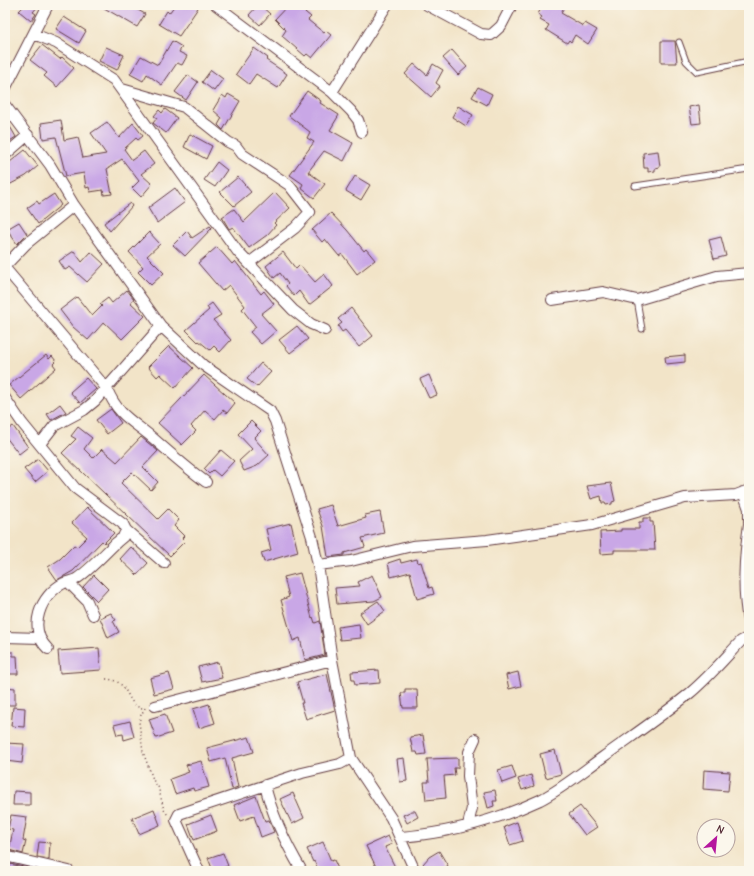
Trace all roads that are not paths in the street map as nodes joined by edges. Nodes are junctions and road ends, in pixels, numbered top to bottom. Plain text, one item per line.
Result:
1 (48, 5) edge
2 (216, 5) edge
3 (387, 5) edge
4 (427, 5) edge
5 (512, 5) edge
6 (34, 34) junction
7 (679, 42) dead end
8 (749, 61) edge
9 (5, 89) edge
10 (122, 89) junction
11 (332, 92) junction
12 (5, 105) edge
13 (362, 132) dead end
14 (28, 135) junction
15 (5, 155) edge
16 (749, 169) edge
17 (635, 186) dead end
18 (74, 205) junction
19 (249, 263) junction
20 (5, 267) edge
21 (749, 273) edge
22 (552, 300) dead end
23 (637, 300) junction
24 (160, 326) junction
25 (642, 329) dead end
26 (325, 330) dead end
27 (107, 389) junction
28 (5, 398) edge
29 (40, 444) junction
30 (206, 482) dead end
31 (746, 491) edge
32 (749, 523) edge
33 (126, 530) junction
34 (164, 563) dead end
35 (318, 565) junction
36 (68, 582) junction
37 (93, 614) dead end
38 (749, 626) edge
39 (5, 637) edge
40 (749, 637) edge
41 (40, 638) junction
42 (48, 649) dead end
43 (332, 660) junction
44 (150, 707) road end
45 (475, 739) dead end
46 (351, 758) junction
47 (265, 785) junction
48 (468, 825) junction
49 (401, 837) junction
50 (5, 856) edge
51 (69, 871) edge
52 (199, 871) edge
53 (302, 871) edge
54 (415, 871) edge

1 - 6 street
2 - 11 street
3 - 11 street
4 - 5 street
6 - 9 street
6 - 10 street
7 - 8 lane
10 - 19 street
10 - 19 street
11 - 13 street
12 - 14 street
14 - 15 street
14 - 18 street
16 - 17 lane
18 - 20 street
18 - 24 street
19 - 26 street
20 - 27 street
21 - 23 street
22 - 23 street
23 - 25 lane
24 - 27 street
24 - 35 street
27 - 29 street
27 - 30 street
28 - 29 street
29 - 33 street
31 - 32 street
31 - 35 street
32 - 38 street
33 - 34 street
33 - 36 street
35 - 43 street
36 - 37 street
36 - 41 street
39 - 41 street
40 - 48 street
41 - 42 street
43 - 44 street
43 - 46 street
45 - 48 street
46 - 47 street
46 - 49 street
47 - 52 street
47 - 53 street
48 - 49 street
49 - 54 street
50 - 51 street

